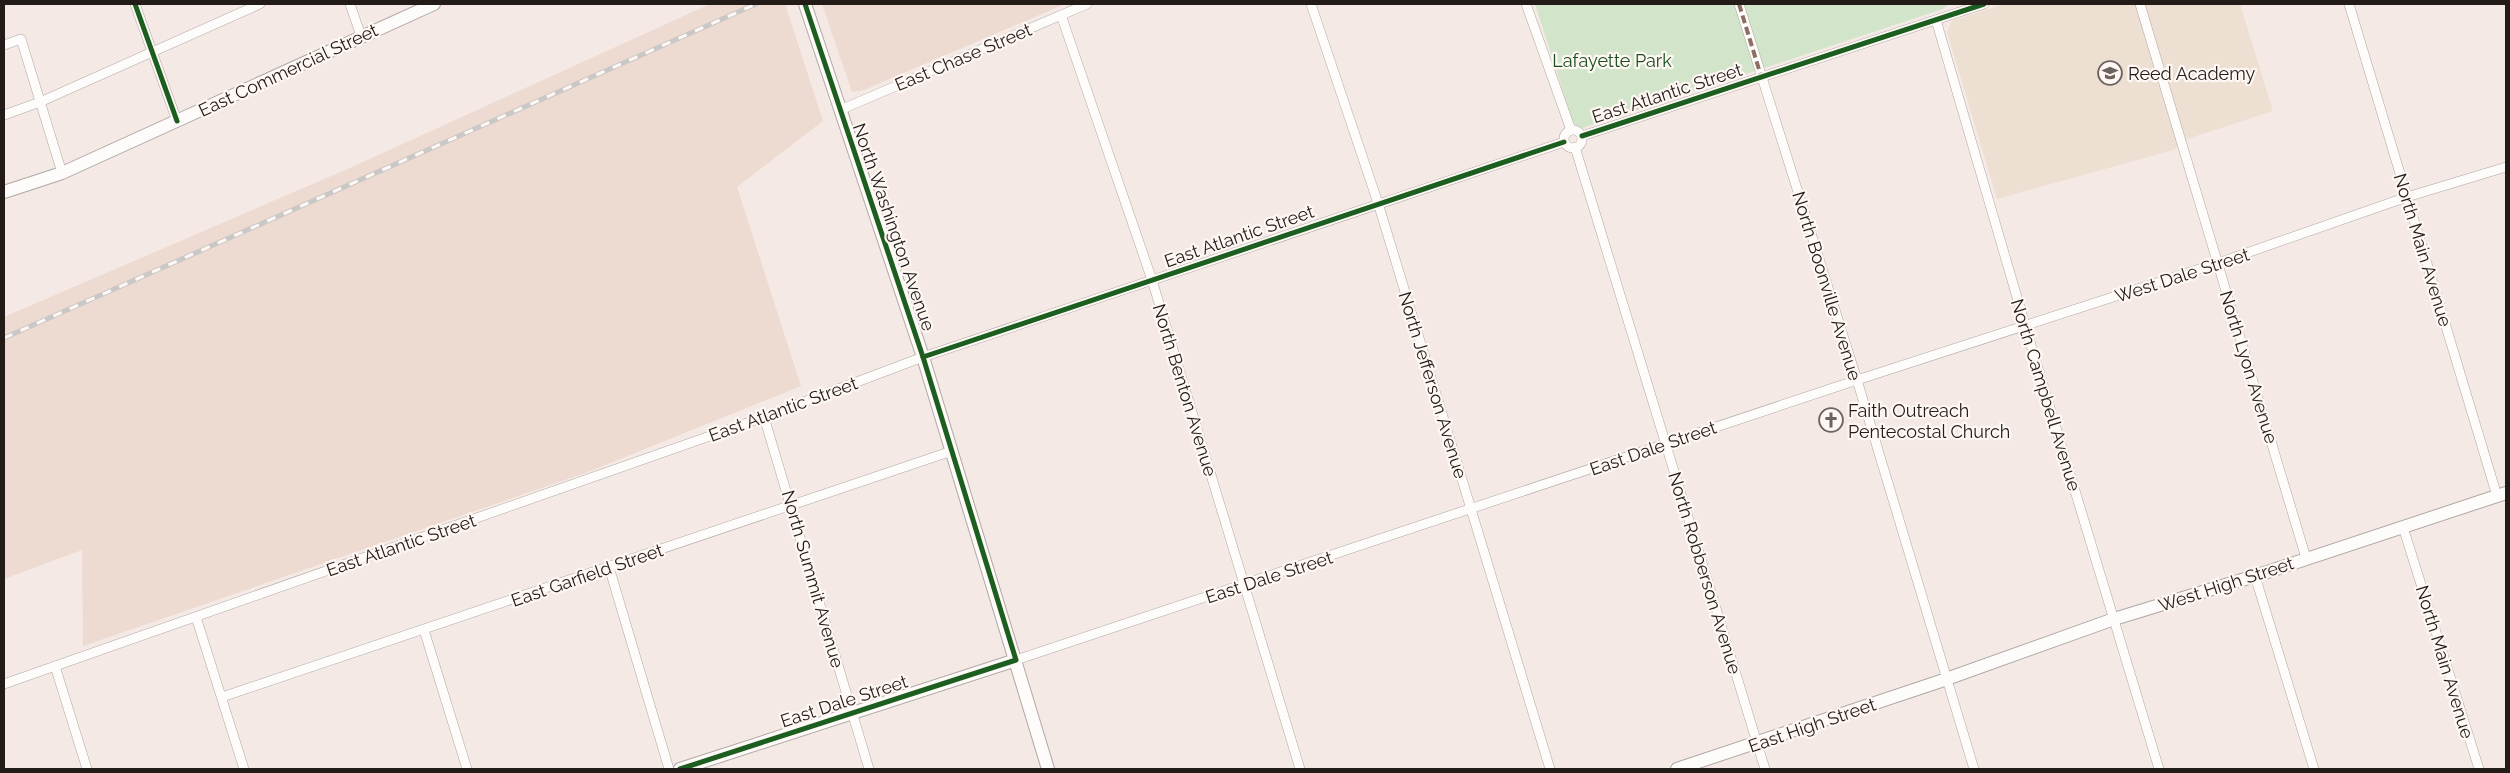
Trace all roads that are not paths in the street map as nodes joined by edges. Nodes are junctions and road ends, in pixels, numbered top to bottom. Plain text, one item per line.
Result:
1 (135, 4) edge
2 (260, 4) edge
3 (350, 4) edge
4 (434, 4) edge
5 (806, 4) edge
6 (1087, 4) edge
7 (1310, 4) edge
8 (1526, 4) edge
9 (1739, 4) edge
10 (1984, 4) edge
11 (2140, 4) edge
12 (2348, 4) edge
13 (1958, 8) edge
14 (1061, 15) junction
15 (1936, 20) junction
16 (361, 36) junction
17 (4, 45) edge
18 (151, 53) junction
19 (1761, 76) junction
20 (40, 102) junction
21 (840, 110) junction
22 (4, 115) edge
23 (177, 121) junction
24 (1570, 130) junction
25 (1582, 136) junction
26 (1564, 142) junction
27 (1575, 147) junction
28 (2506, 166) edge
29 (62, 173) junction
30 (4, 192) edge
31 (2407, 197) junction
32 (1378, 203) junction
33 (2218, 263) junction
34 (1152, 280) junction
35 (2025, 326) junction
36 (923, 356) junction
37 (1856, 380) junction
38 (764, 417) junction
39 (1666, 444) junction
40 (952, 451) junction
41 (2502, 495) edge
42 (791, 505) junction
43 (1471, 510) junction
44 (2403, 527) junction
45 (2306, 558) junction
46 (609, 567) junction
47 (2255, 576) junction
48 (1244, 585) junction
49 (196, 617) junction
50 (2114, 619) junction
51 (424, 630) junction
52 (1016, 660) junction
53 (55, 666) junction
54 (1947, 679) junction
55 (4, 684) edge
56 (222, 698) junction
57 (852, 713) junction
58 (1757, 743) junction
59 (87, 769) edge
60 (244, 769) edge
61 (467, 769) edge
62 (668, 769) edge
63 (680, 769) edge
64 (869, 769) edge
65 (1048, 769) edge
66 (1300, 769) edge
67 (1550, 769) edge
68 (1677, 769) edge
69 (1765, 769) edge
70 (1974, 769) edge
71 (2159, 769) edge
72 (2314, 769) edge
73 (2479, 769) edge

1 - 18 street
2 - 18 street
3 - 16 street
4 - 16 street, East Commercial Street
5 - 21 street, North Washington Avenue
6 - 14 street, East Chase Street
7 - 32 street, North Jefferson Avenue
8 - 24 street
9 - 19 street, North Boonville Avenue
10 - 13 street, East Atlantic Street
11 - 33 street, North Lyon Avenue
12 - 31 street, North Main Avenue
13 - 15 street, East Atlantic Street
14 - 21 street, East Chase Street
14 - 34 street, North Benton Avenue
15 - 19 street, East Atlantic Street
15 - 35 street, North Campbell Avenue
16 - 23 street, East Commercial Street
17 - 20 street
18 - 20 street
18 - 23 street
19 - 25 street, East Atlantic Street
19 - 37 street, North Boonville Avenue
20 - 22 street
20 - 29 street
21 - 36 street, North Washington Avenue
23 - 29 street, East Commercial Street
24 - 25 street
24 - 26 street
25 - 27 street
26 - 27 street
26 - 32 street, East Atlantic Street
27 - 39 street, North Robberson Avenue
28 - 31 street, West Dale Street
29 - 30 street, East Commercial Street
31 - 33 street, West Dale Street
31 - 41 street, North Main Avenue
32 - 34 street, East Atlantic Street
32 - 43 street, North Jefferson Avenue
33 - 35 street, West Dale Street
33 - 45 street, North Lyon Avenue
34 - 36 street, East Atlantic Street
34 - 48 street, North Benton Avenue
35 - 37 street, West Dale Street
35 - 50 street, North Campbell Avenue
36 - 38 street, East Atlantic Street
36 - 40 street, North Washington Avenue
37 - 39 street, East Dale Street
37 - 54 street, North Boonville Avenue
38 - 42 street, North Summit Avenue
38 - 49 street, East Atlantic Street
39 - 43 street, East Dale Street
39 - 58 street, North Robberson Avenue
40 - 42 street, East Garfield Street
40 - 52 street, North Washington Avenue
41 - 44 street, West High Street
42 - 46 street, East Garfield Street
42 - 57 street, North Summit Avenue
43 - 48 street, East Dale Street
43 - 67 street, North Jefferson Avenue
44 - 45 street, West High Street
44 - 73 street, North Main Avenue
45 - 47 street, West High Street
46 - 51 street, East Garfield Street
46 - 62 street
47 - 50 street, West High Street
47 - 72 street
48 - 52 street, East Dale Street
48 - 66 street, North Benton Avenue
49 - 53 street, East Atlantic Street
49 - 56 street
50 - 54 street, West High Street
50 - 71 street, North Campbell Avenue
51 - 56 street, East Garfield Street
51 - 61 street
52 - 57 street, East Dale Street
52 - 65 street, North Washington Avenue
53 - 55 street, East Atlantic Street
53 - 59 street
54 - 58 street, East High Street
54 - 70 street, North Boonville Avenue
56 - 60 street
57 - 63 street, East Dale Street
57 - 64 street, North Summit Avenue
58 - 68 street, East High Street
58 - 69 street, North Robberson Avenue

